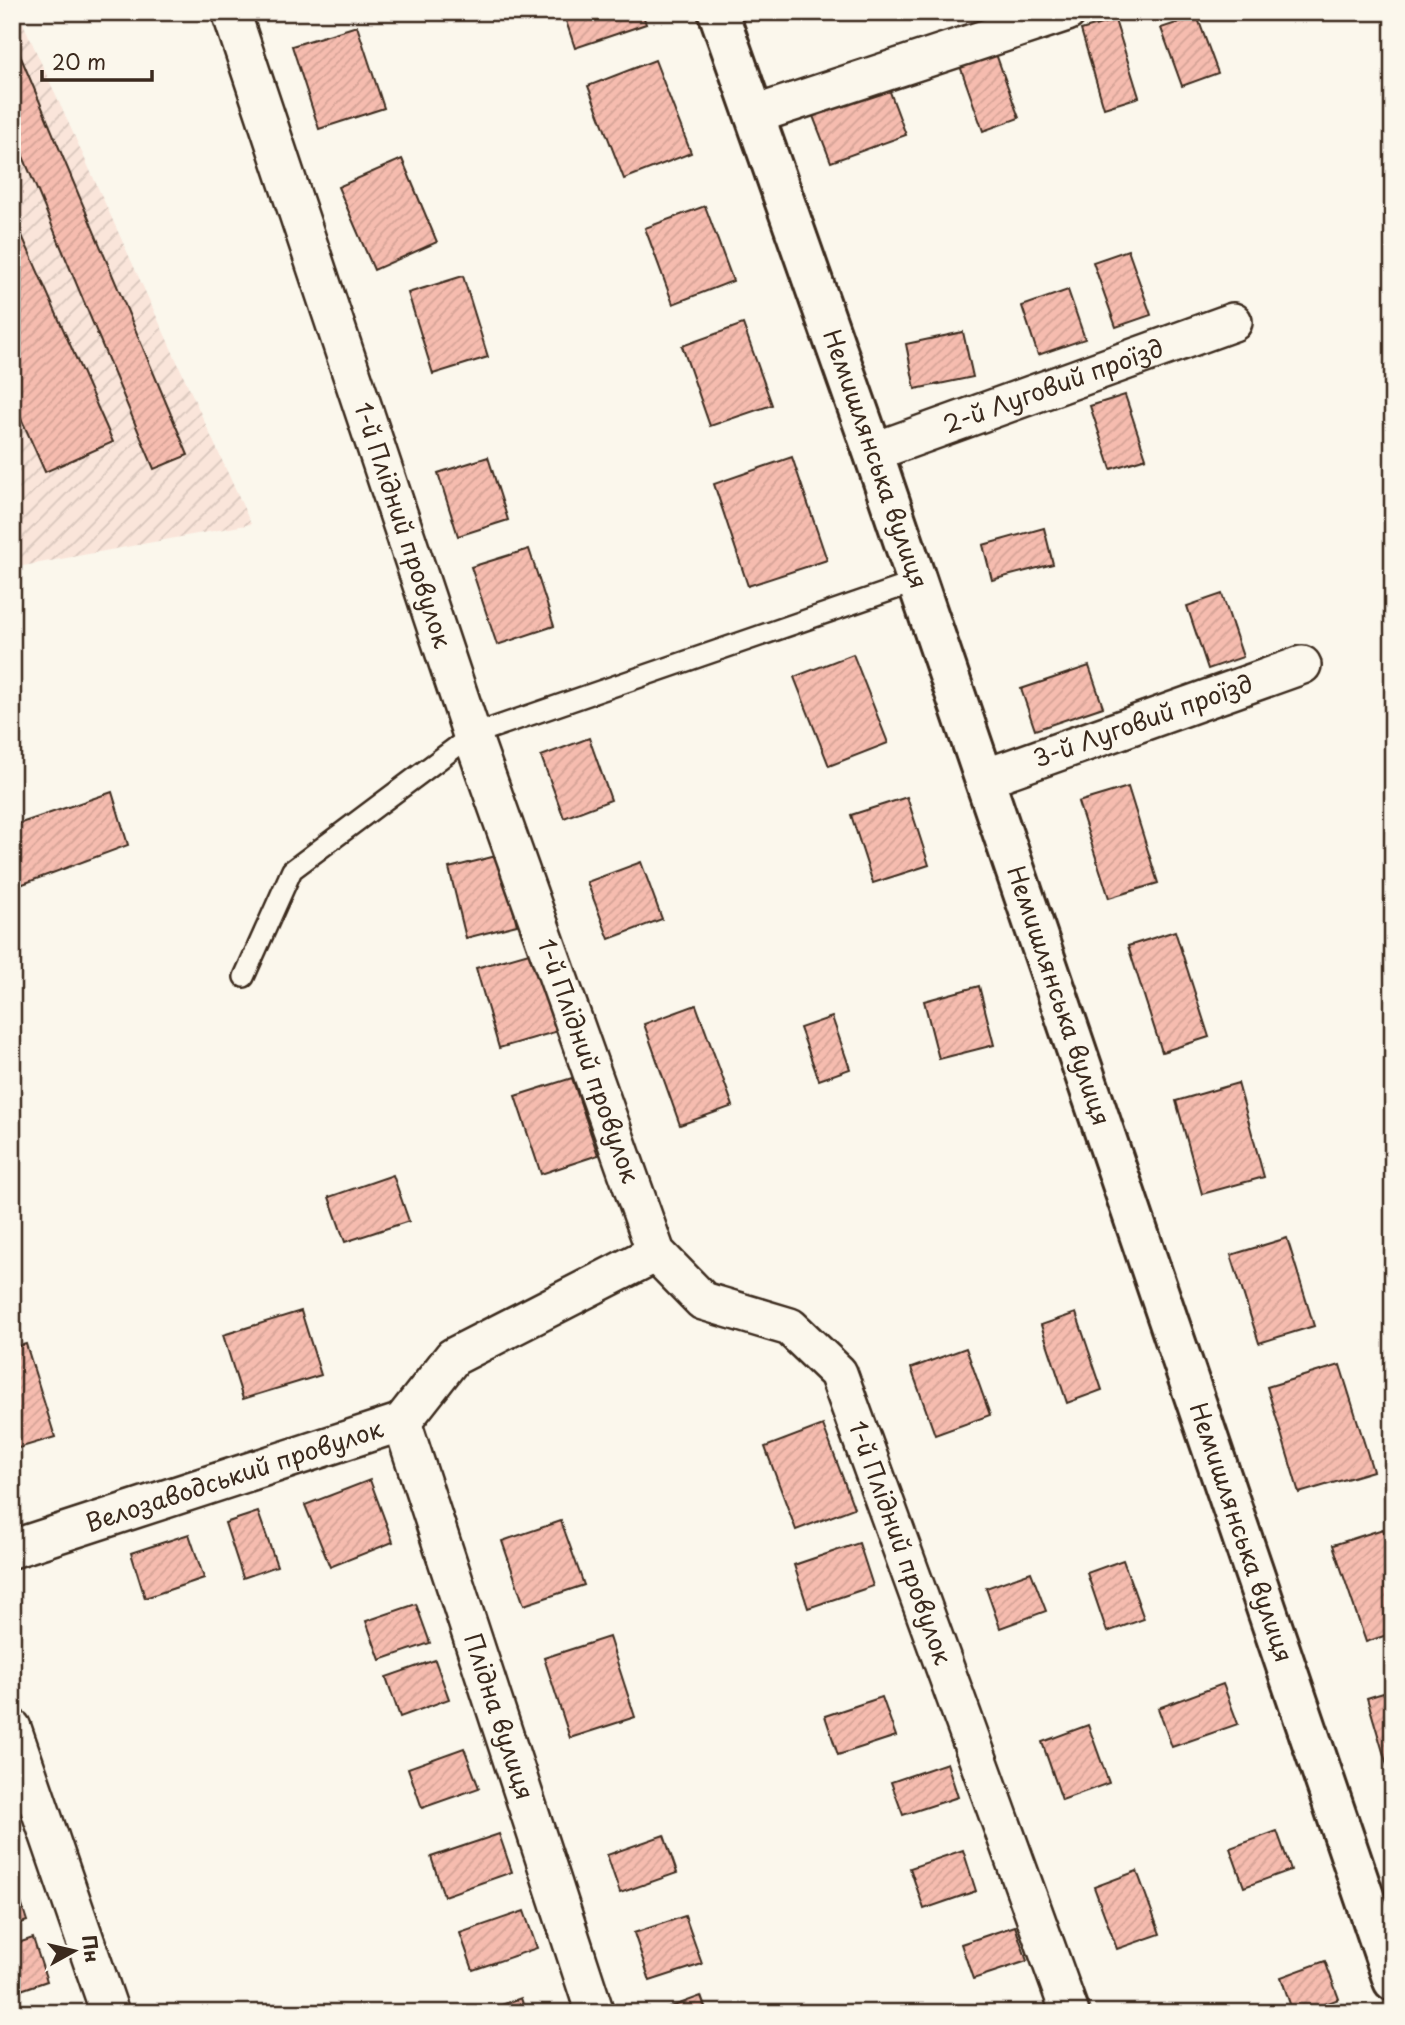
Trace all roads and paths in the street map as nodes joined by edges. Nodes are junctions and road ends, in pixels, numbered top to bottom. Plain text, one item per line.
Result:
1 (232, 12) edge
2 (718, 12) edge
3 (1067, 12) edge
4 (754, 115) junction
5 (1233, 322) dead end
6 (873, 452) junction
7 (916, 582) junction
8 (1301, 665) dead end
9 (472, 735) junction
10 (985, 778) junction
11 (244, 977) dead end
12 (656, 1253) junction
13 (402, 1422) junction
14 (12, 1549) edge
15 (12, 1728) edge
16 (1393, 1981) edge
17 (110, 2013) edge
18 (595, 2013) edge
19 (1070, 2013) edge

1 - 9 street, 1-й Плідний провулок
2 - 4 street, Немишлянська вулиця
3 - 4 street
4 - 6 street, Немишлянська вулиця
5 - 6 street, 2-й Луговий проїзд
6 - 7 street, Немишлянська вулиця
7 - 9 lane
7 - 10 street, Немишлянська вулиця
8 - 10 street, 3-й Луговий проїзд
9 - 11 lane
9 - 12 street, 1-й Плідний провулок
10 - 16 street, Немишлянська вулиця
12 - 13 street, Велозаводський провулок
12 - 19 street, 1-й Плідний провулок
13 - 14 street, Велозаводський провулок
13 - 18 street, Плідна вулиця
15 - 17 street

